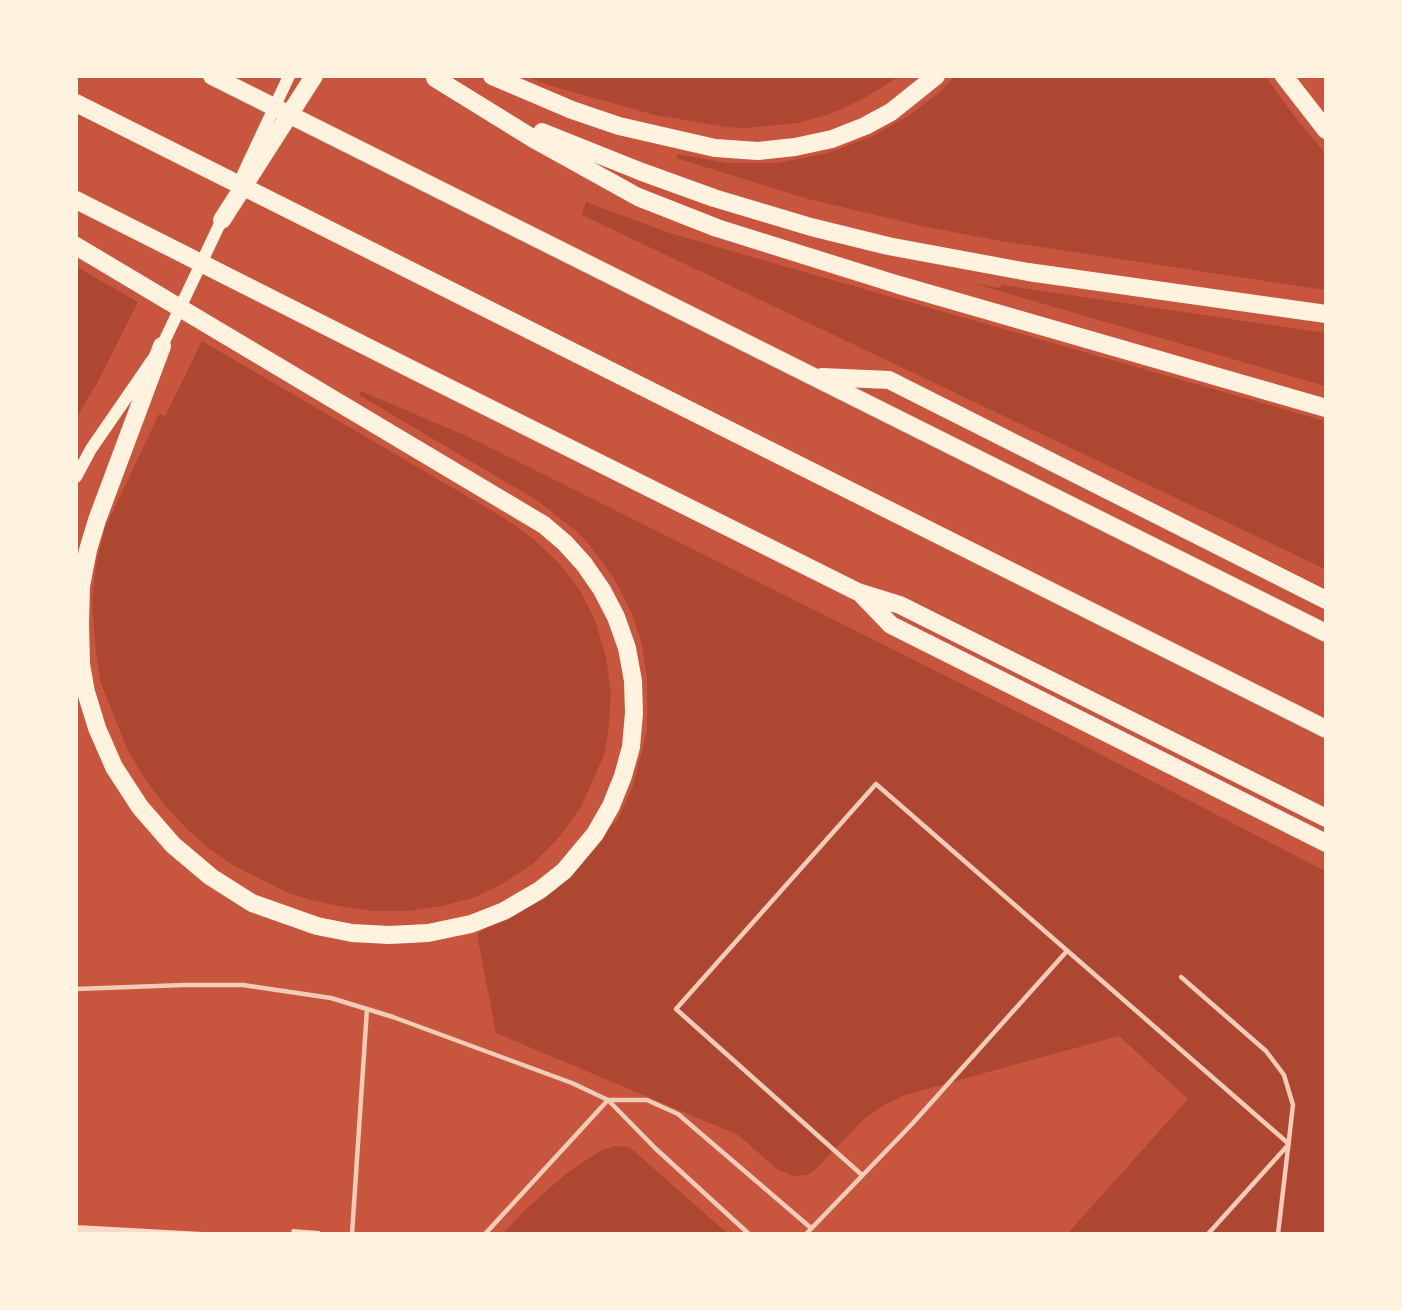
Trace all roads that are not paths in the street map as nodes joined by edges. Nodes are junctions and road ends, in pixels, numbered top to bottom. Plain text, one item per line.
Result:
1 (212, 76) edge
2 (289, 76) edge
3 (314, 76) edge
4 (492, 76) edge
5 (936, 76) edge
6 (1284, 76) edge
7 (434, 77) edge
8 (76, 103) edge
9 (1326, 130) edge
10 (76, 200) edge
11 (222, 220) junction
12 (76, 246) edge
13 (1326, 314) edge
14 (162, 346) junction
15 (813, 376) junction
16 (1326, 408) edge
17 (91, 449) junction
18 (76, 464) edge
19 (76, 477) edge
20 (858, 591) junction
21 (1326, 600) edge
22 (1326, 633) edge
23 (1326, 729) edge
24 (1326, 818) edge
25 (1326, 843) edge
26 (1067, 951) junction
27 (1181, 977) dead end
28 (76, 989) edge
29 (367, 1009) junction
30 (608, 1100) junction
31 (1288, 1144) junction
32 (862, 1174) junction
33 (811, 1228) junction
34 (352, 1233) edge
35 (485, 1233) edge
36 (749, 1233) edge
37 (806, 1233) edge
38 (1208, 1233) edge
39 (1278, 1233) edge

1 - 15 highway
2 - 11 main road
3 - 11 highway
4 - 5 highway
6 - 9 highway
7 - 13 highway
7 - 16 highway
8 - 23 highway
10 - 20 highway
11 - 14 main road
12 - 14 highway
14 - 17 main road
15 - 21 highway
15 - 22 highway
17 - 18 main road
17 - 19 main road
20 - 24 highway
20 - 25 highway
26 - 31 lane
26 - 32 lane
26 - 32 lane
27 - 31 lane
28 - 29 lane
29 - 30 lane
29 - 34 lane
30 - 33 lane
30 - 35 lane
30 - 36 lane
31 - 38 lane
31 - 39 lane
32 - 33 lane
33 - 37 lane

